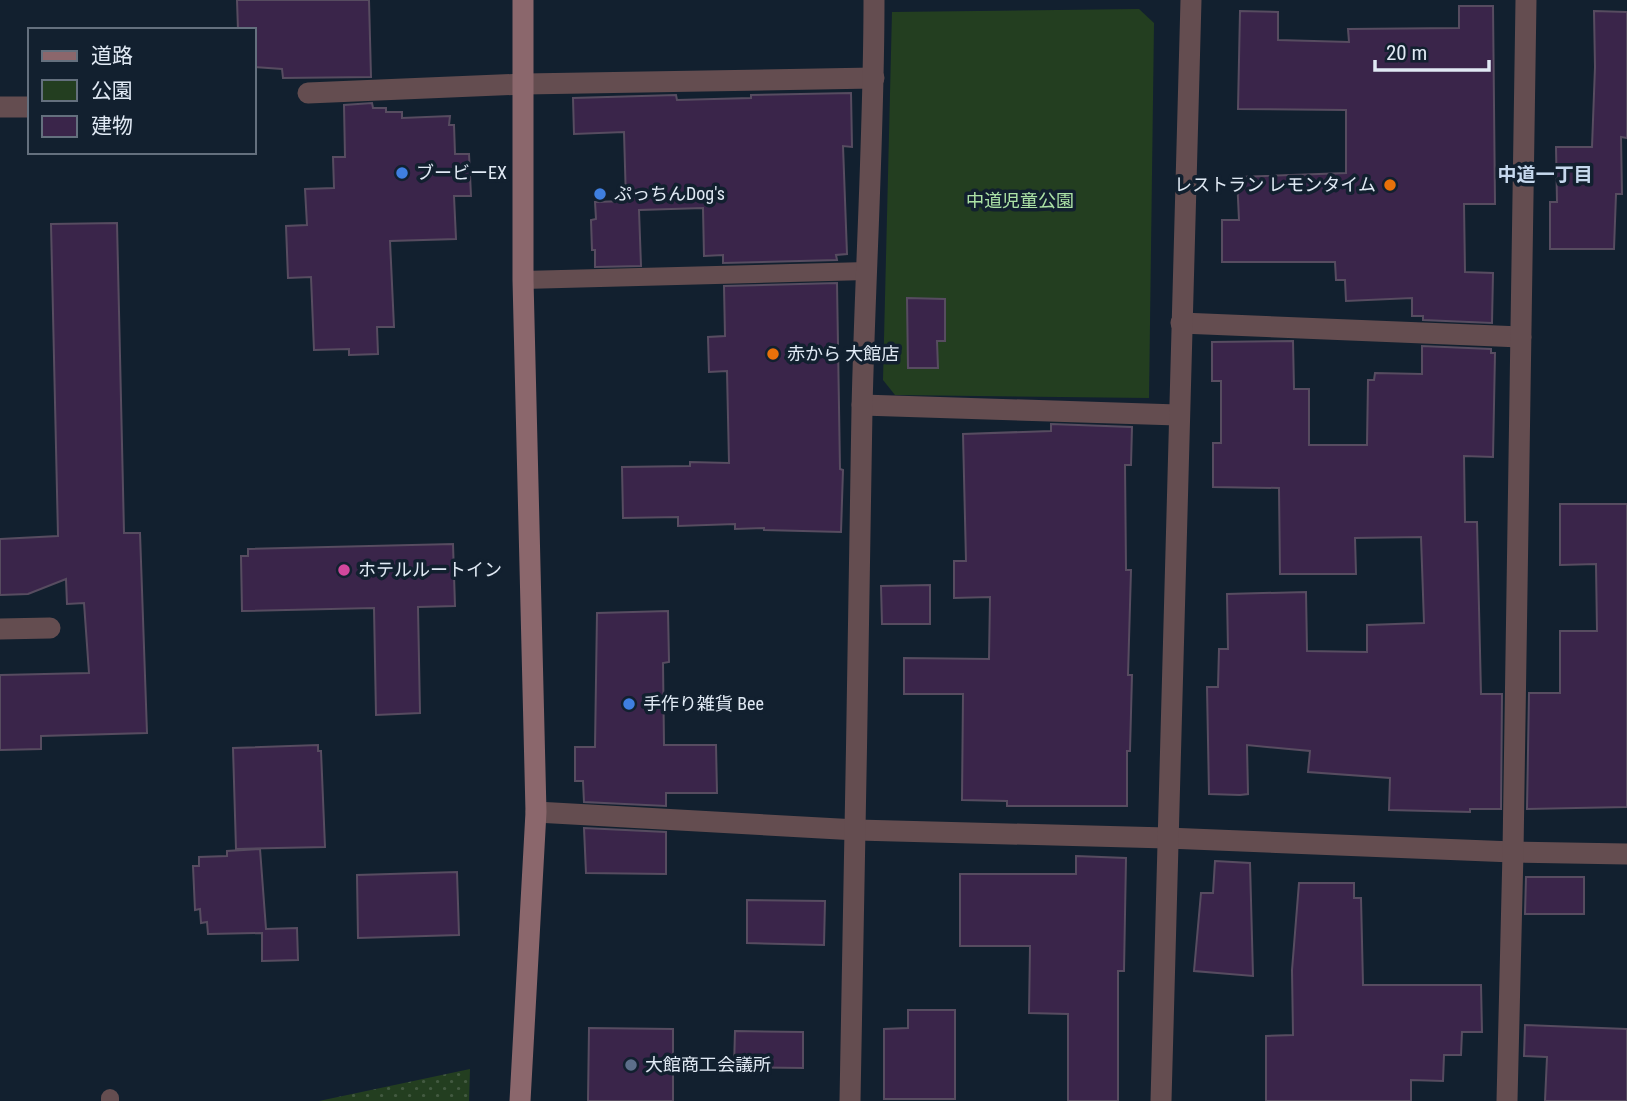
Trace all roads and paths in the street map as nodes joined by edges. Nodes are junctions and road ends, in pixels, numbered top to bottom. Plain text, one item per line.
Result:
1 (523, 0) edge
2 (874, 0) edge
3 (1191, 0) edge
4 (1526, 0) edge
5 (874, 78) junction
6 (524, 84) junction
7 (308, 93) dead end
8 (0, 107) edge
9 (28, 107) edge
10 (867, 271) junction
11 (523, 280) junction
12 (1181, 323) junction
13 (1521, 337) junction
14 (862, 405) junction
15 (1178, 415) junction
16 (50, 628) dead end
17 (0, 629) edge
18 (536, 812) junction
19 (857, 830) junction
20 (1167, 838) junction
21 (1513, 852) junction
22 (1627, 853) edge
23 (520, 1101) edge
24 (850, 1101) edge
25 (1161, 1101) edge
26 (1507, 1101) edge

1 - 6 street
2 - 5 street
3 - 12 street
4 - 13 street
5 - 6 street
5 - 10 street
6 - 7 street
6 - 11 street
8 - 9 street
10 - 11 lane
10 - 14 street
11 - 18 street
12 - 13 street
12 - 15 street
13 - 21 street
14 - 15 street
14 - 19 street
15 - 20 street
16 - 17 street
18 - 19 street
18 - 23 street
19 - 20 street
19 - 24 street
20 - 21 street
20 - 25 street
21 - 22 street
21 - 26 street

